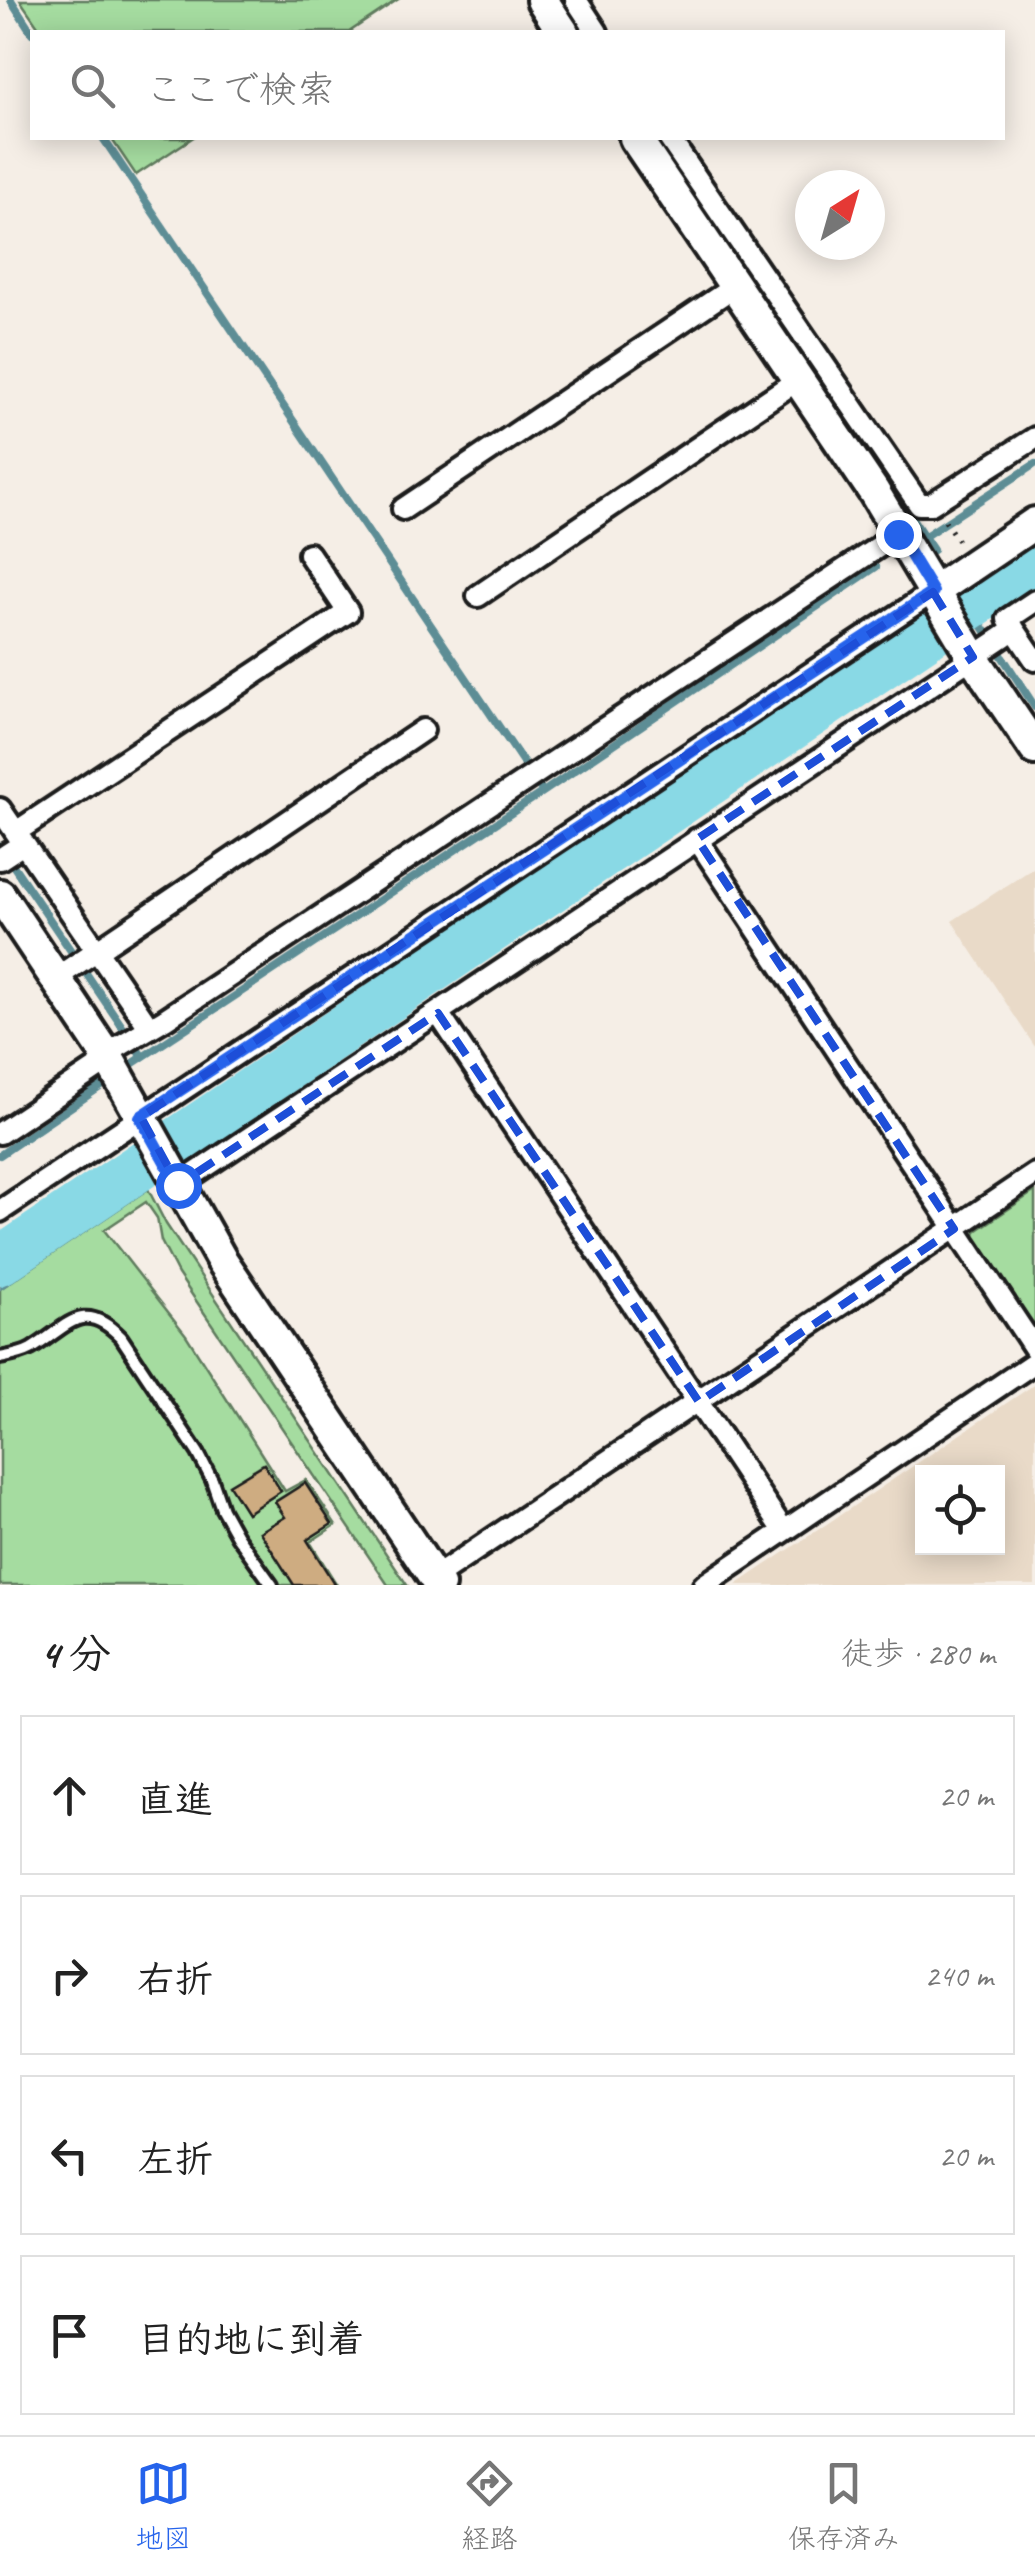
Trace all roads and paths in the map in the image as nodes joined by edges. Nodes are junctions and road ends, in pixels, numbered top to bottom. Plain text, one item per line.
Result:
1 (570, 11) edge
2 (595, 30) edge
3 (636, 140) edge
4 (670, 140) edge
5 (750, 286) junction
6 (799, 379) junction
7 (1035, 438) edge
8 (403, 509) dead end
9 (905, 517) junction
10 (1035, 523) edge
11 (308, 554) dead end
12 (478, 596) dead end
13 (936, 597) junction
14 (1035, 601) edge
15 (989, 642) junction
16 (1035, 660) edge
17 (423, 730) dead end
18 (1035, 749) edge
19 (0, 810) edge
20 (696, 840) junction
21 (10, 849) edge
22 (0, 895) edge
23 (78, 963) junction
24 (438, 1012) junction
25 (123, 1053) junction
26 (0, 1133) edge
27 (152, 1136) junction
28 (1035, 1174) edge
29 (178, 1185) junction
30 (0, 1211) edge
31 (954, 1229) junction
32 (1035, 1348) edge
33 (0, 1358) edge
34 (1035, 1362) edge
35 (699, 1402) junction
36 (784, 1531) junction
37 (432, 1583) edge
38 (272, 1585) edge
39 (704, 1585) edge

1 - 2 street
3 - 5 street
4 - 5 street
5 - 6 street
5 - 8 street
5 - 9 street
6 - 9 street
6 - 12 street
7 - 9 street
9 - 13 street
9 - 25 street
10 - 13 street
11 - 21 street
13 - 15 street
13 - 27 street
14 - 15 street
15 - 16 street
15 - 18 street
15 - 20 street
17 - 23 street
19 - 21 street
20 - 24 street
20 - 31 street
21 - 23 street
22 - 23 street
23 - 25 street
23 - 25 street
24 - 29 street
24 - 35 street
25 - 26 street
25 - 27 street
27 - 29 street
27 - 30 street
28 - 31 street
29 - 37 street
31 - 32 street
31 - 35 street
33 - 38 lane
34 - 36 street
35 - 36 street
35 - 37 street
36 - 39 street

